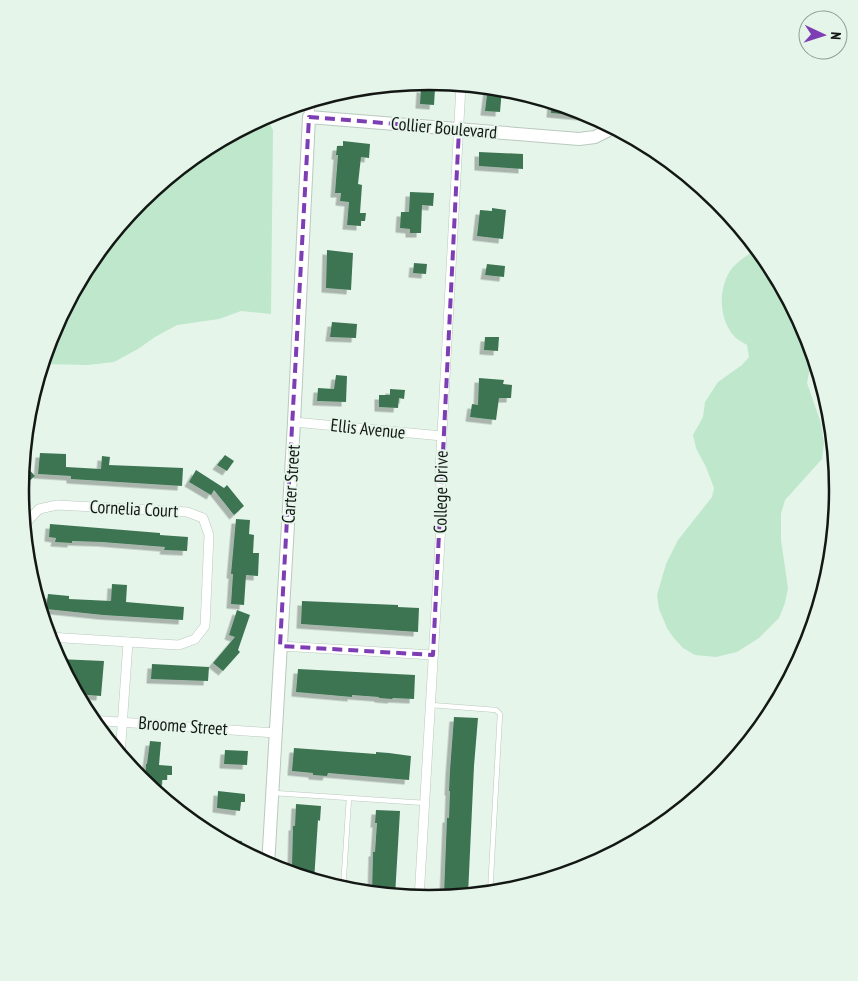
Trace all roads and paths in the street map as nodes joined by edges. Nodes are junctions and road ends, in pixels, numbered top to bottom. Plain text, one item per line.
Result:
1 (461, 92) edge
2 (310, 108) edge
3 (309, 117) junction
4 (460, 129) junction
5 (605, 132) edge
6 (294, 422) junction
7 (442, 436) junction
8 (30, 519) edge
9 (57, 638) edge
10 (128, 642) junction
11 (280, 646) junction
12 (434, 655) junction
13 (431, 705) junction
14 (101, 720) edge
15 (122, 721) junction
16 (275, 733) junction
17 (121, 745) edge
18 (272, 793) junction
19 (349, 798) junction
20 (425, 803) junction
21 (269, 857) edge
22 (344, 881) edge
23 (490, 886) edge
24 (419, 891) edge

1 - 4 street, College Drive
2 - 3 street, Carter Street
3 - 4 street, Collier Boulevard
3 - 6 street, Carter Street
4 - 5 street, Collier Boulevard
4 - 7 street, College Drive
6 - 7 street, Ellis Avenue
6 - 11 street, Carter Street
7 - 12 street, College Drive
8 - 10 street, Cornelia Court
9 - 10 street, Cornelia Court
10 - 15 street
11 - 12 street
11 - 16 street, Carter Street
12 - 13 street, College Drive
13 - 20 street, College Drive
13 - 23 lane
14 - 15 street, Broome Street
15 - 16 street, Broome Street
15 - 17 street
16 - 18 street, Carter Street
18 - 19 lane
18 - 21 street, Carter Street
19 - 20 lane
19 - 22 lane
20 - 24 street, College Drive

